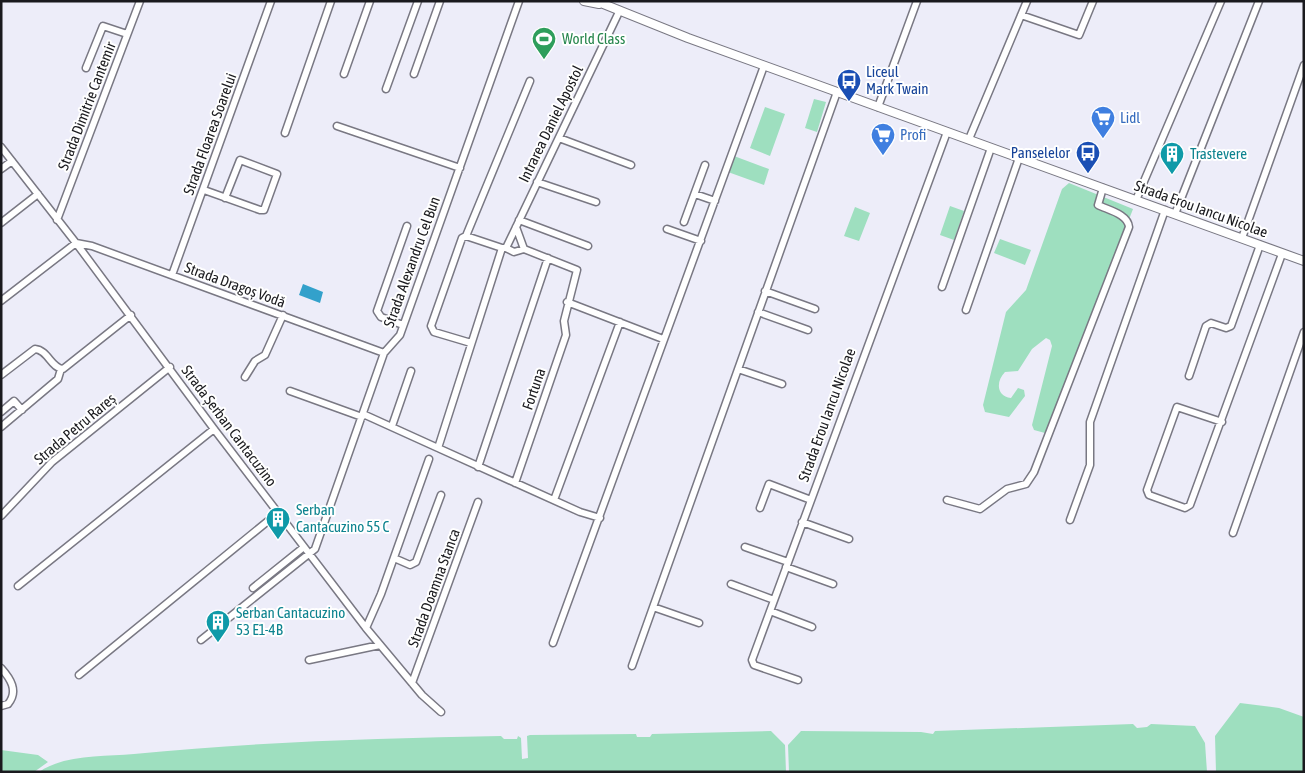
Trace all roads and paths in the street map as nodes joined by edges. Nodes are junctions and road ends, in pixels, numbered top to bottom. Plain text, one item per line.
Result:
1 (140, 1) edge
2 (271, 1) edge
3 (331, 1) edge
4 (370, 1) edge
5 (418, 1) edge
6 (440, 1) edge
7 (519, 1) edge
8 (584, 1) edge
9 (917, 1) edge
10 (1026, 1) edge
11 (1094, 1) edge
12 (1221, 1) edge
13 (1259, 1) edge
14 (598, 3) edge
15 (619, 12) junction
16 (1021, 15) junction
17 (128, 34) junction
18 (764, 66) junction
19 (1304, 66) edge
20 (86, 68) dead end
21 (344, 74) dead end
22 (414, 74) dead end
23 (530, 81) dead end
24 (386, 89) dead end
25 (837, 92) junction
26 (878, 107) junction
27 (337, 126) dead end
28 (947, 132) junction
29 (284, 133) dead end
30 (558, 138) junction
31 (969, 139) junction
32 (1, 147) edge
33 (992, 148) junction
34 (1019, 158) junction
35 (12, 161) junction
36 (631, 165) dead end
37 (705, 165) dead end
38 (460, 168) junction
39 (1, 169) edge
40 (538, 182) junction
41 (1103, 188) junction
42 (204, 190) junction
43 (38, 194) junction
44 (694, 194) junction
45 (225, 198) junction
46 (1136, 200) junction
47 (715, 201) junction
48 (596, 202) dead end
49 (1165, 210) junction
50 (1175, 214) junction
51 (57, 220) junction
52 (684, 222) dead end
53 (1, 223) edge
54 (518, 223) junction
55 (407, 226) dead end
56 (667, 229) dead end
57 (466, 236) junction
58 (1242, 238) junction
59 (701, 241) junction
60 (76, 243) junction
61 (1260, 245) junction
62 (588, 246) dead end
63 (504, 248) junction
64 (524, 250) junction
65 (1282, 254) junction
66 (548, 258) junction
67 (1304, 261) edge
68 (172, 275) junction
69 (942, 287) dead end
70 (766, 291) junction
71 (1, 301) edge
72 (567, 302) junction
73 (815, 308) dead end
74 (966, 310) dead end
75 (758, 312) junction
76 (283, 315) junction
77 (131, 316) junction
78 (620, 322) junction
79 (403, 325) junction
80 (808, 330) dead end
81 (1304, 332) edge
82 (663, 338) junction
83 (470, 343) junction
84 (384, 353) junction
85 (170, 367) junction
86 (738, 368) junction
87 (61, 369) junction
88 (411, 371) dead end
89 (1, 375) edge
90 (1189, 376) dead end
91 (245, 377) dead end
92 (782, 384) dead end
93 (290, 390) dead end
94 (22, 410) junction
95 (1, 412) edge
96 (363, 415) junction
97 (1222, 422) junction
98 (392, 426) junction
99 (1, 427) edge
100 (211, 431) junction
101 (438, 448) junction
102 (428, 459) dead end
103 (478, 467) junction
104 (515, 483) junction
105 (441, 495) dead end
106 (554, 500) junction
107 (811, 500) junction
108 (947, 500) dead end
109 (478, 502) dead end
110 (760, 508) dead end
111 (278, 512) junction
112 (1, 516) edge
113 (600, 518) junction
114 (1070, 520) dead end
115 (802, 522) junction
116 (1233, 533) dead end
117 (849, 539) dead end
118 (304, 546) junction
119 (745, 547) dead end
120 (310, 553) junction
121 (394, 558) junction
122 (787, 565) junction
123 (731, 584) dead end
124 (833, 584) dead end
125 (18, 586) dead end
126 (253, 588) dead end
127 (774, 600) junction
128 (652, 607) junction
129 (770, 611) junction
130 (699, 623) dead end
131 (812, 627) dead end
132 (366, 628) junction
133 (201, 640) dead end
134 (553, 643) dead end
135 (380, 645) junction
136 (309, 660) dead end
137 (632, 666) dead end
138 (1, 668) edge
139 (79, 675) dead end
140 (798, 680) dead end
141 (412, 683) junction
142 (1, 706) edge
143 (441, 712) dead end

1 - 17 street, Strada Dimitrie Cantemir
2 - 42 street, Strada Floarea Soarelui
3 - 29 street
4 - 21 street
5 - 24 street
6 - 22 street
7 - 38 street, Strada Alexandru Cel Bun
8 - 14 street, Strada Erou Iancu Nicolae
9 - 26 street
10 - 16 street
11 - 16 street
12 - 46 street
13 - 50 street
14 - 15 street, Strada Erou Iancu Nicolae
15 - 18 street, Strada Erou Iancu Nicolae
15 - 30 street, Intrarea Daniel Apostol
16 - 31 street
17 - 20 street
17 - 51 street, Strada Dimitrie Cantemir
18 - 25 street, Strada Erou Iancu Nicolae
18 - 47 street
19 - 58 street
23 - 57 street
25 - 26 street, Strada Erou Iancu Nicolae
25 - 70 street
26 - 28 street, Strada Erou Iancu Nicolae
27 - 38 street
28 - 31 street, Strada Erou Iancu Nicolae
28 - 107 street, Strada Erou Iancu Nicolae
30 - 36 street
30 - 40 street, Intrarea Daniel Apostol
31 - 33 street, Strada Erou Iancu Nicolae
32 - 35 street, Strada Șerban Cantacuzino
33 - 34 street, Strada Erou Iancu Nicolae
33 - 69 street
34 - 41 street, Strada Erou Iancu Nicolae
34 - 74 street
35 - 39 street
35 - 43 street, Strada Șerban Cantacuzino
37 - 44 street
38 - 79 street, Strada Alexandru Cel Bun
40 - 48 street
40 - 54 street, Intrarea Daniel Apostol
41 - 46 street, Strada Erou Iancu Nicolae
41 - 108 street
42 - 45 street
42 - 68 street, Strada Floarea Soarelui
43 - 51 street, Strada Șerban Cantacuzino
43 - 53 street
44 - 47 street
44 - 52 street
45 - 45 street
46 - 49 street, Strada Erou Iancu Nicolae
47 - 59 street
49 - 50 street, Strada Erou Iancu Nicolae
49 - 114 street
50 - 58 street, Strada Erou Iancu Nicolae
51 - 60 street, Strada Șerban Cantacuzino
54 - 62 street
54 - 63 street, Intrarea Daniel Apostol
54 - 64 street
55 - 79 street
56 - 59 street
57 - 63 street
57 - 83 street
58 - 61 street, Strada Erou Iancu Nicolae
59 - 82 street
60 - 68 street, Strada Dragoș Vodă
60 - 71 street
60 - 77 street, Strada Șerban Cantacuzino
61 - 65 street, Strada Erou Iancu Nicolae
61 - 90 street
63 - 64 street
63 - 83 street, Intrarea Daniel Apostol
64 - 66 street
65 - 67 street, Strada Erou Iancu Nicolae
65 - 97 street
66 - 72 street, Fortuna
66 - 103 street
68 - 76 street, Strada Dragoș Vodă
70 - 73 street
70 - 75 street
72 - 78 street
72 - 104 street, Fortuna
75 - 80 street
75 - 86 street
76 - 84 street, Strada Dragoș Vodă
76 - 91 street
77 - 85 street, Strada Șerban Cantacuzino
77 - 87 street
78 - 82 street
78 - 106 street
79 - 84 street, Strada Alexandru Cel Bun
81 - 116 street
82 - 113 street
83 - 101 street, Intrarea Daniel Apostol
84 - 96 street, Strada Alexandru Cel Bun
85 - 100 street, Strada Șerban Cantacuzino
85 - 112 street, Strada Petru Rareș
86 - 92 street
86 - 128 street
87 - 89 street
87 - 94 street
88 - 98 street
93 - 96 street
94 - 95 street
94 - 99 street
96 - 98 street
96 - 120 street, Strada Alexandru Cel Bun
97 - 97 street
98 - 101 street
100 - 111 street, Strada Șerban Cantacuzino
100 - 125 street
101 - 103 street
102 - 121 street
103 - 104 street
104 - 106 street
105 - 121 street
106 - 113 street
107 - 110 street
107 - 115 street, Strada Erou Iancu Nicolae
109 - 141 street, Strada Doamna Stanca
111 - 118 street, Strada Șerban Cantacuzino
111 - 139 street
113 - 134 street
115 - 117 street
115 - 122 street, Strada Erou Iancu Nicolae
118 - 120 street, Strada Șerban Cantacuzino
118 - 126 street
119 - 122 street
120 - 132 street, Strada Șerban Cantacuzino
120 - 133 street
121 - 132 street
122 - 124 street
122 - 127 street, Strada Erou Iancu Nicolae
123 - 127 street
127 - 129 street, Strada Erou Iancu Nicolae
128 - 130 street
128 - 137 street
129 - 131 street
129 - 140 street, Strada Erou Iancu Nicolae
132 - 135 street, Strada Șerban Cantacuzino
135 - 136 street
135 - 141 street, Strada Șerban Cantacuzino
138 - 142 street
141 - 143 street, Strada Șerban Cantacuzino

